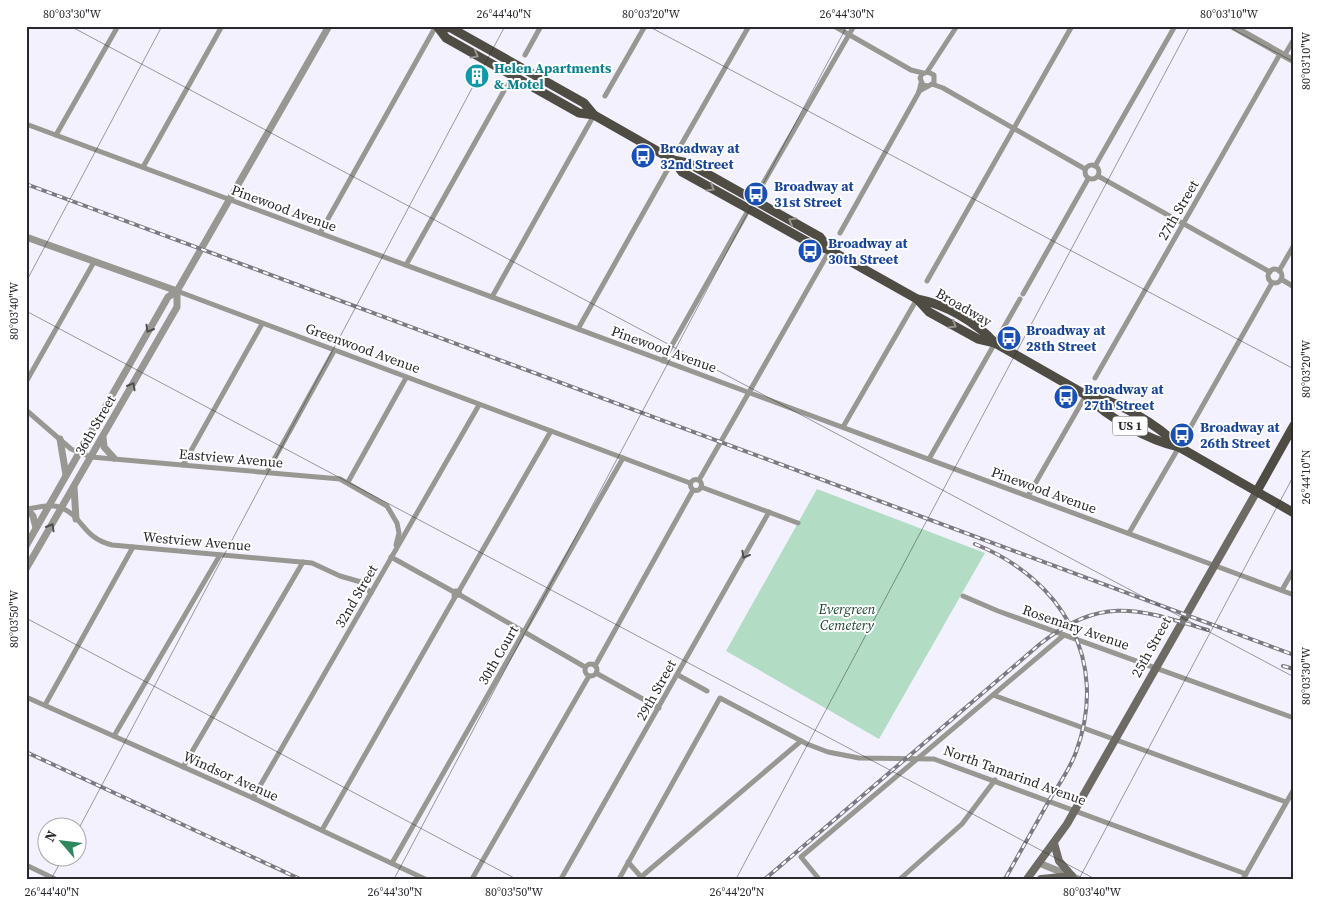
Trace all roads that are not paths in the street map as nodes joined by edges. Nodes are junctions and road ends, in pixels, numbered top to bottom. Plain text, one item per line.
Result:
1 (118, 26) edge
2 (222, 26) edge
3 (329, 26) edge
4 (437, 26) edge
5 (541, 26) edge
6 (645, 26) edge
7 (749, 26) edge
8 (834, 26) edge
9 (854, 26) edge
10 (957, 26) edge
11 (1072, 26) edge
12 (1175, 26) edge
13 (1232, 26) edge
14 (849, 35) junction
15 (1294, 39) edge
16 (525, 55) dead end
17 (1282, 55) junction
18 (938, 58) junction
19 (1294, 61) edge
20 (518, 66) junction
21 (910, 70) junction
22 (925, 73) junction
23 (513, 76) junction
24 (921, 81) junction
25 (932, 81) junction
26 (919, 92) junction
27 (605, 96) dead end
28 (594, 115) junction
29 (26, 124) edge
30 (1014, 128) junction
31 (56, 135) junction
32 (681, 144) dead end
33 (673, 160) junction
34 (1095, 166) junction
35 (143, 167) junction
36 (1085, 169) junction
37 (1098, 176) junction
38 (1088, 179) junction
39 (761, 188) dead end
40 (230, 199) junction
41 (754, 200) junction
42 (748, 209) junction
43 (1183, 224) junction
44 (320, 233) junction
45 (840, 233) dead end
46 (26, 237) edge
47 (1294, 245) edge
48 (830, 250) junction
49 (94, 262) junction
50 (406, 265) junction
51 (1279, 271) junction
52 (1270, 272) junction
53 (1281, 279) junction
54 (927, 281) dead end
55 (1272, 282) junction
56 (1294, 287) edge
57 (177, 291) junction
58 (492, 297) junction
59 (917, 298) junction
60 (262, 324) junction
61 (578, 329) junction
62 (995, 343) junction
63 (334, 351) junction
64 (663, 361) junction
65 (406, 378) junction
66 (1095, 378) dead end
67 (26, 382) edge
68 (748, 392) junction
69 (1086, 395) junction
70 (479, 404) junction
71 (26, 410) edge
72 (1294, 425) edge
73 (843, 427) junction
74 (1190, 428) dead end
75 (551, 431) junction
76 (103, 436) junction
77 (60, 439) junction
78 (1179, 447) junction
79 (79, 454) junction
80 (91, 457) junction
81 (114, 458) junction
82 (623, 458) junction
83 (929, 459) junction
84 (183, 465) junction
85 (266, 472) junction
86 (66, 476) junction
87 (699, 480) junction
88 (348, 482) junction
89 (690, 483) junction
90 (74, 487) junction
91 (701, 487) junction
92 (693, 490) junction
93 (1257, 491) junction
94 (1028, 496) junction
95 (49, 506) junction
96 (62, 508) junction
97 (27, 509) edge
98 (769, 512) junction
99 (1294, 513) edge
100 (76, 519) junction
101 (798, 523) dead end
102 (36, 528) junction
103 (1129, 534) junction
104 (26, 546) edge
105 (133, 547) junction
106 (220, 555) junction
107 (391, 557) junction
108 (303, 562) junction
109 (1214, 565) junction
110 (26, 569) edge
111 (1294, 569) edge
112 (1282, 590) junction
113 (371, 593) junction
114 (457, 594) junction
115 (1294, 595) edge
116 (963, 596) dead end
117 (524, 632) junction
118 (1064, 635) junction
119 (595, 666) junction
120 (585, 667) junction
121 (1156, 667) junction
122 (596, 673) junction
123 (678, 675) junction
124 (589, 676) junction
125 (707, 691) dead end
126 (993, 695) junction
127 (26, 697) edge
128 (45, 706) junction
129 (659, 708) junction
130 (1294, 718) edge
131 (114, 736) junction
132 (1115, 739) junction
133 (800, 741) junction
134 (919, 757) junction
135 (183, 767) junction
136 (995, 780) junction
137 (1294, 789) edge
138 (253, 798) junction
139 (1286, 802) junction
140 (1075, 810) junction
141 (322, 830) junction
142 (1054, 843) junction
143 (628, 862) junction
144 (392, 863) junction
145 (1039, 863) junction
146 (26, 866) edge
147 (1244, 876) edge
148 (642, 878) edge
149 (1075, 878) edge
150 (55, 879) edge
151 (425, 879) edge
152 (472, 879) edge
153 (561, 879) edge
154 (619, 879) edge
155 (820, 879) edge
156 (900, 879) edge
157 (1027, 879) edge
158 (1041, 879) edge

1 - 31 street
2 - 35 street
3 - 40 street, 36th Street
4 - 20 main road, Broadway / US 1
4 -> 23 main road, Broadway / US 1
4 - 44 street
5 - 16 street
6 - 27 street
7 - 32 street
8 - 14 street
9 - 14 street
10 - 18 street
11 - 30 street
12 - 34 street
13 - 17 street
14 - 21 street
14 - 39 street
15 - 17 street, 27th Street
17 - 19 street
17 - 43 street, 27th Street
18 - 22 street
18 - 25 street
20 - 23 street
20 - 28 main road, Broadway / US 1
21 - 22 street
21 - 24 street
22 - 24 street
22 - 25 street
23 - 28 main road, Broadway / US 1
23 - 50 street
24 - 25 street
24 - 26 street
25 - 26 street
25 - 30 street
26 - 45 street
28 - 33 main road, Broadway / US 1
28 - 58 street
29 - 31 street, Pinewood Avenue
30 - 36 street
30 - 54 street
31 - 35 street, Pinewood Avenue
33 - 41 main road, Broadway / US 1
33 -> 42 main road, Broadway / US 1
33 - 61 street
34 - 36 street
34 - 37 street
35 - 40 street, Pinewood Avenue
36 - 38 street
37 - 38 street
37 - 43 street
38 - 62 street
40 - 44 street, Pinewood Avenue
40 - 57 street, 36th Street
41 - 42 street
48 -> 41 main road, Broadway / US 1
42 - 48 main road, Broadway / US 1
42 - 64 street
43 - 52 street
43 - 66 street, 27th Street
44 - 50 street, Pinewood Avenue
46 - 49 street, Greenwood Avenue
47 - 51 street
48 - 59 main road, Broadway / US 1
48 - 68 street
49 - 57 street, Greenwood Avenue
49 - 67 street
50 - 58 street, Pinewood Avenue
51 - 52 street
51 - 53 street
52 - 55 street
53 - 55 street
53 - 56 street
55 - 74 street
57 - 60 street, Greenwood Avenue
76 -> 57 street, 36th Street
57 -> 79 street, 36th Street
58 - 61 street, Pinewood Avenue
59 - 62 main road, Broadway / US 1
59 - 73 street
60 - 63 street, Greenwood Avenue
60 - 84 street
61 - 64 street, Pinewood Avenue
62 - 69 main road, Broadway / US 1
62 - 83 street
63 - 65 street, Greenwood Avenue
63 - 85 street
64 - 68 street, Pinewood Avenue
65 - 70 street, Greenwood Avenue
65 - 88 street
68 - 73 street, Pinewood Avenue
68 - 87 street
69 - 78 main road, Broadway / US 1
69 - 94 street
70 - 75 street, Greenwood Avenue
70 - 107 street, 32nd Street
71 - 77 street, Eastview Avenue
72 - 93 main road, 25th Street
73 - 83 street, Pinewood Avenue
75 - 82 street, Greenwood Avenue
75 - 114 street
76 - 80 street, 36th Street
76 - 81 street
77 - 79 street, Eastview Avenue
77 - 86 street
78 - 93 main road, Broadway / US 1
78 - 103 street
79 - 80 street, Eastview Avenue
79 - 86 street, 36th Street
80 - 81 street, Eastview Avenue
80 - 90 street, 36th Street
81 - 84 street, Eastview Avenue
82 - 89 street, Greenwood Avenue
82 - 117 street, 30th Court
83 - 94 street, Pinewood Avenue
84 - 85 street, Eastview Avenue
85 - 88 street, Eastview Avenue
86 - 95 street, 36th Street
87 - 89 street
87 - 91 street
88 - 107 street, Eastview Avenue
89 - 92 street
90 - 96 street, 36th Street
90 - 100 street
91 - 92 street
91 - 98 street
92 - 119 street
93 - 99 main road, Broadway / US 1
93 - 109 main road, 25th Street
94 - 103 street, Pinewood Avenue
95 - 96 street, Westview Avenue
95 - 97 street, Westview Avenue
95 - 102 street, 36th Street
96 - 100 street, Westview Avenue
110 -> 96 street, 36th Street
97 - 102 street
98 - 101 street
98 -> 123 street, 29th Street
100 - 105 street, Westview Avenue
102 - 104 street, 36th Street
103 - 109 street, Pinewood Avenue
105 - 106 street, Westview Avenue
105 - 128 street
106 - 108 street, Westview Avenue
106 - 131 street
107 - 113 street, 32nd Street
107 - 114 street
108 - 113 street, Westview Avenue
108 - 135 street
109 - 112 street, Pinewood Avenue
109 - 121 main road, 25th Street
111 - 112 street
112 - 115 street, Pinewood Avenue
113 - 138 street, 32nd Street
114 - 117 street
114 - 141 street
116 - 118 street, Rosemary Avenue
117 - 120 street
117 - 144 street, 30th Court
118 - 121 street, Rosemary Avenue
118 - 126 street
119 - 120 street
119 - 122 street
120 - 124 street
121 - 130 street, Rosemary Avenue
121 - 132 main road, 25th Street
122 - 124 street
122 - 129 street
123 - 125 street
123 - 129 street, 29th Street
124 - 152 street
126 - 132 street
126 - 134 street
127 - 128 street, Windsor Avenue
128 - 131 street, Windsor Avenue
129 - 153 street, 29th Street
131 - 135 street, Windsor Avenue
132 - 139 street
132 - 140 main road, 25th Street
133 - 134 street, North Tamarind Avenue
133 - 143 street, North Tamarind Avenue
133 - 148 street
134 - 136 street, North Tamarind Avenue
134 - 155 street
135 - 138 street, Windsor Avenue
136 - 140 street, North Tamarind Avenue
136 - 156 street
137 - 139 street
138 - 141 street, Windsor Avenue
139 - 147 street
140 - 142 main road, 25th Street
140 - 147 street, North Tamarind Avenue
141 - 144 street, Windsor Avenue
142 - 145 main road, 25th Street
142 - 149 main road
143 - 148 street
143 - 154 street
144 - 151 street, Windsor Avenue
145 - 149 street
145 - 157 main road, 25th Street
146 - 150 street
149 - 158 main road

